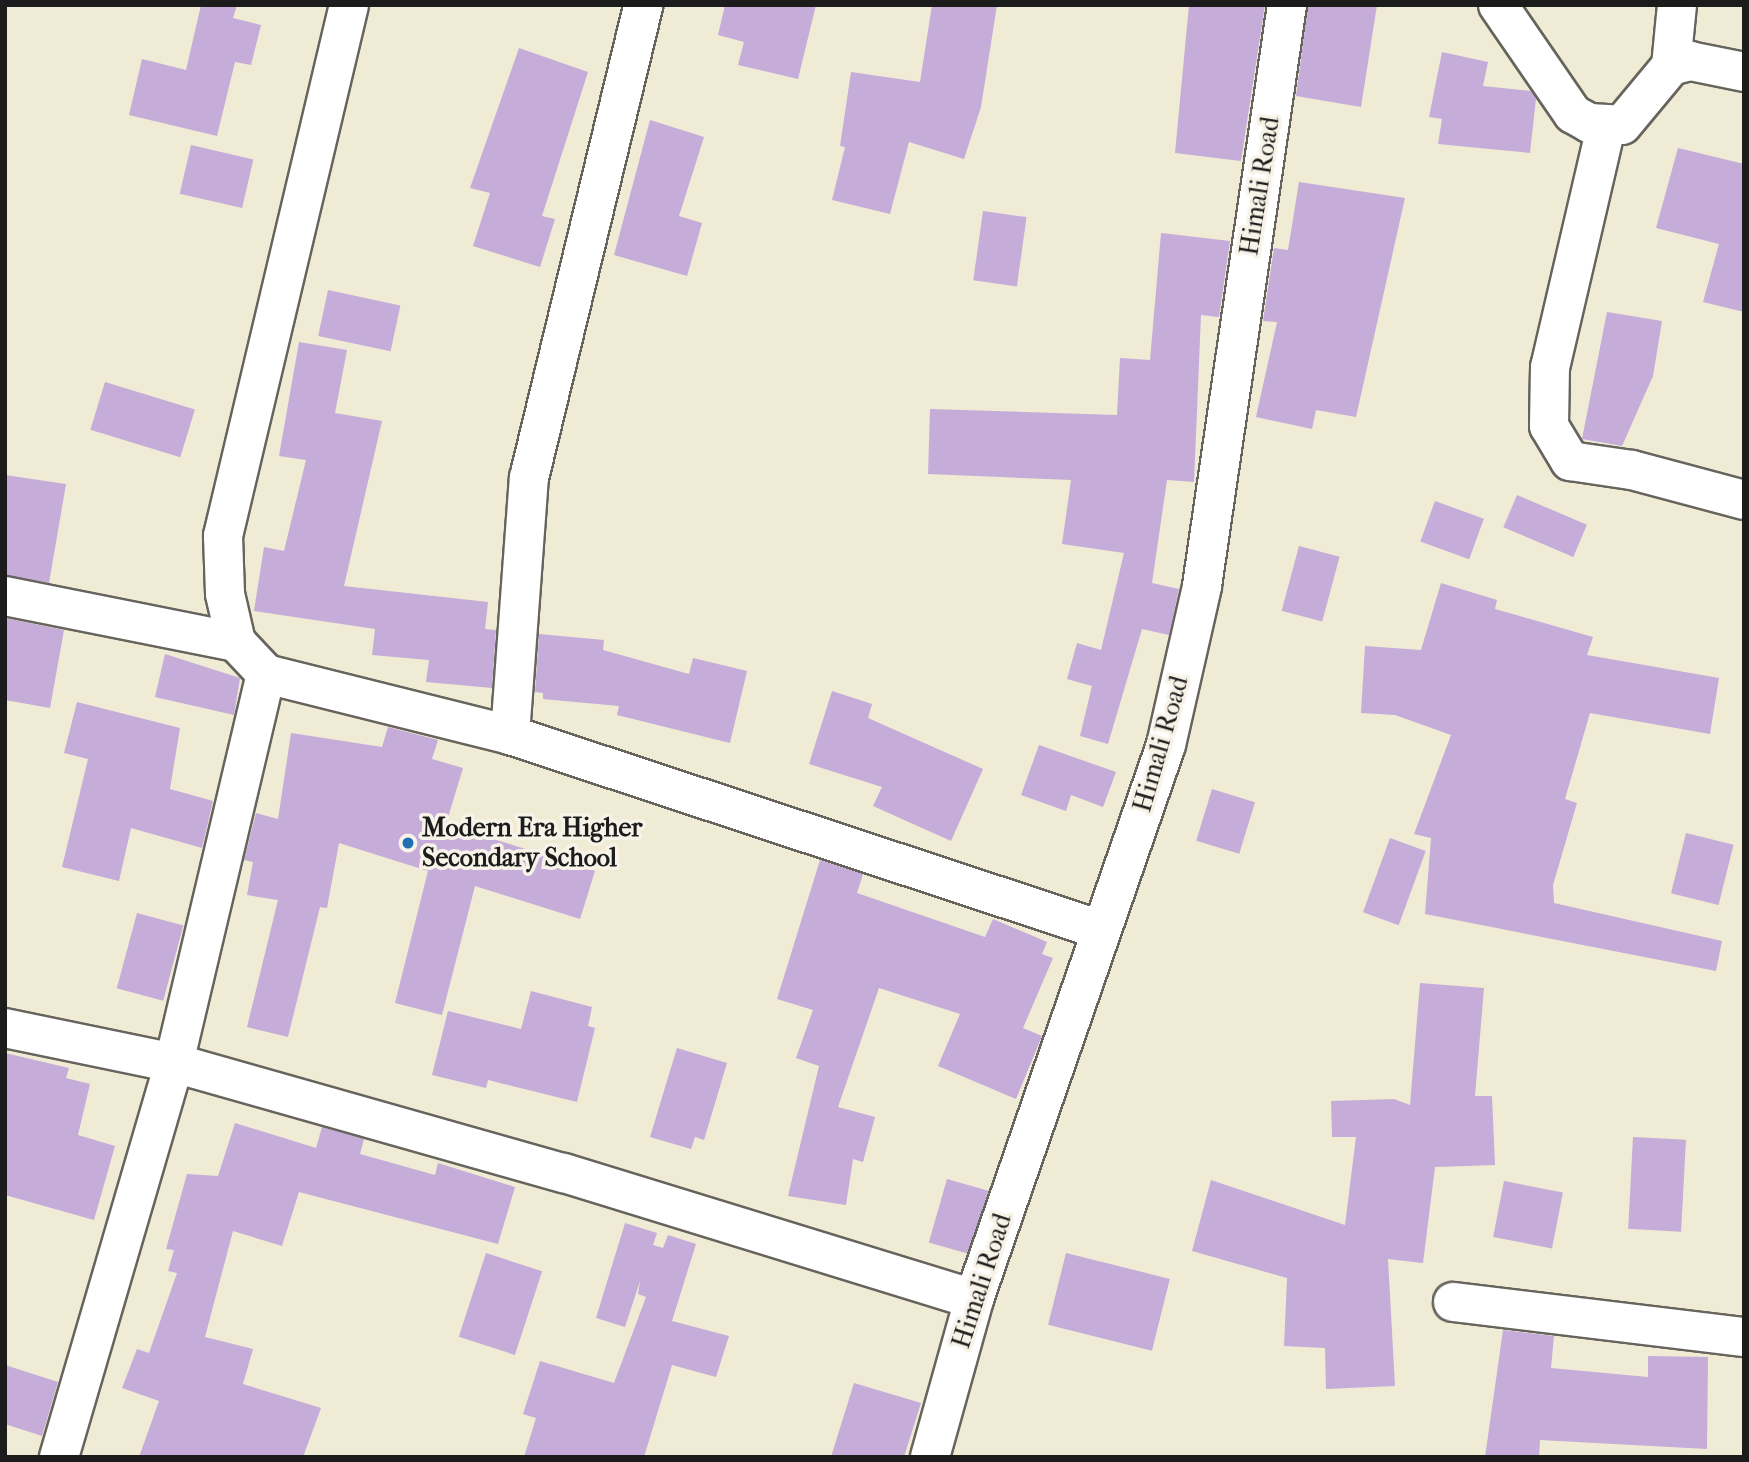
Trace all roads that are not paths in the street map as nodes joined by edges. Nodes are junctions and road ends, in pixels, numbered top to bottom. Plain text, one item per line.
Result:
1 (349, 5) edge
2 (643, 5) edge
3 (1287, 5) edge
4 (1498, 5) edge
5 (1677, 5) edge
6 (1671, 66) junction
7 (1744, 72) edge
8 (1606, 127) junction
9 (1744, 500) edge
10 (5, 596) edge
11 (236, 642) junction
12 (266, 674) junction
13 (510, 735) junction
14 (1101, 930) junction
15 (5, 1028) edge
16 (174, 1063) junction
17 (974, 1299) junction
18 (1452, 1302) dead end
19 (1744, 1337) edge
20 (59, 1457) edge
21 (930, 1457) edge

1 - 11 street
2 - 13 street
3 - 14 street, Himali Road
4 - 8 street
5 - 6 street
6 - 7 street
6 - 8 street
8 - 9 street
10 - 11 street
11 - 12 street
12 - 13 street
12 - 16 street
13 - 14 street
14 - 17 street, Himali Road
15 - 16 street
16 - 17 street
16 - 20 street
17 - 21 street, Himali Road
18 - 19 street

